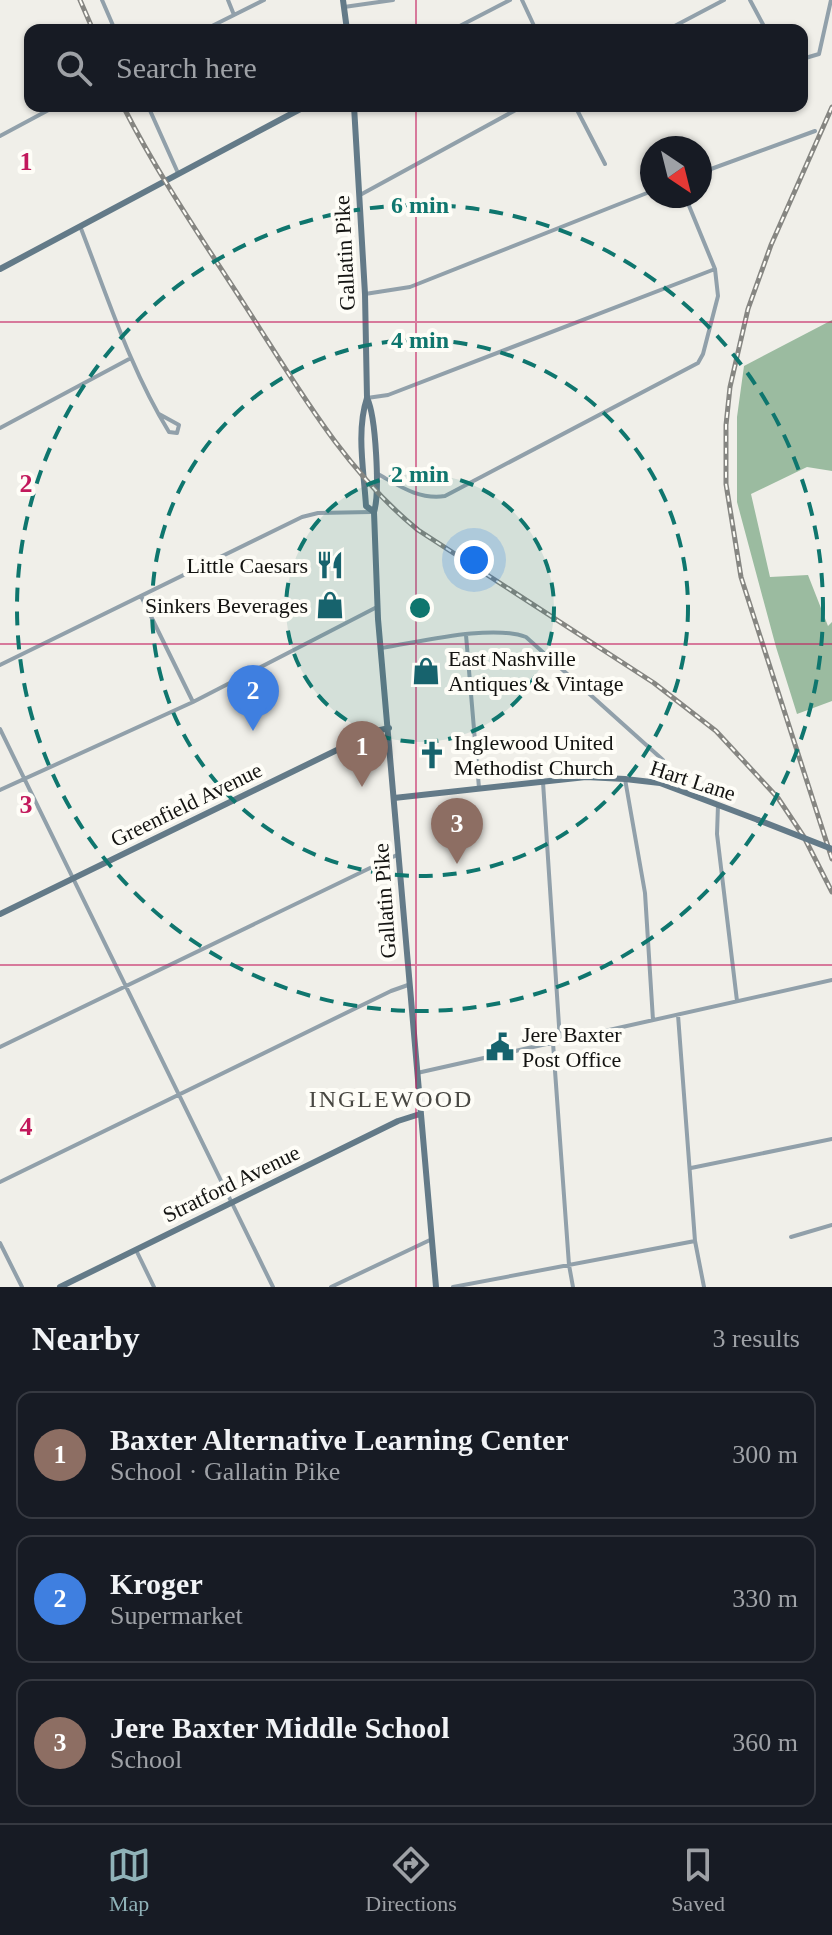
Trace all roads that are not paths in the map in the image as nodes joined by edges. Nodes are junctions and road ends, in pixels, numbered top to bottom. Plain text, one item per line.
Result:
1 (102, 0) edge
2 (228, 0) edge
3 (264, 0) edge
4 (393, 0) edge
5 (510, 0) edge
6 (522, 0) edge
7 (724, 0) edge
8 (750, 0) edge
9 (831, 0) edge
10 (344, 4) edge
11 (234, 15) junction
12 (112, 24) edge
13 (216, 24) edge
14 (346, 24) edge
15 (464, 24) edge
16 (533, 24) edge
17 (678, 24) edge
18 (763, 24) edge
19 (808, 57) edge
20 (45, 112) edge
21 (151, 112) edge
22 (295, 112) edge
23 (354, 112) edge
24 (512, 112) edge
25 (578, 112) edge
26 (815, 131) dead end
27 (0, 136) edge
28 (605, 164) dead end
29 (712, 169) edge
30 (178, 173) junction
31 (359, 196) junction
32 (640, 196) edge
33 (690, 208) edge
34 (80, 226) junction
35 (0, 269) edge
36 (715, 269) junction
37 (365, 294) junction
38 (131, 358) junction
39 (367, 398) junction
40 (159, 414) junction
41 (0, 428) edge
42 (376, 473) junction
43 (374, 512) junction
44 (141, 596) junction
45 (377, 607) junction
46 (466, 635) junction
47 (380, 648) junction
48 (0, 665) edge
49 (193, 702) junction
50 (389, 728) junction
51 (0, 729) edge
52 (24, 778) junction
53 (625, 779) junction
54 (543, 782) junction
55 (660, 783) junction
56 (479, 789) junction
57 (0, 790) edge
58 (394, 798) junction
59 (718, 805) junction
60 (832, 849) edge
61 (399, 854) junction
62 (73, 879) junction
63 (0, 914) edge
64 (832, 980) edge
65 (408, 985) junction
66 (125, 988) junction
67 (737, 1001) junction
68 (678, 1015) junction
69 (653, 1020) junction
70 (560, 1041) junction
71 (553, 1043) junction
72 (0, 1047) edge
73 (416, 1073) junction
74 (178, 1095) junction
75 (420, 1114) junction
76 (832, 1139) edge
77 (691, 1168) junction
78 (0, 1182) edge
79 (231, 1203) junction
80 (832, 1225) edge
81 (791, 1237) dead end
82 (430, 1240) junction
83 (695, 1241) junction
84 (0, 1243) edge
85 (136, 1250) junction
86 (569, 1265) junction
87 (22, 1287) edge
88 (60, 1287) edge
89 (154, 1287) edge
90 (273, 1287) edge
91 (331, 1287) edge
92 (436, 1287) edge
93 (453, 1287) edge
94 (573, 1287) edge
95 (704, 1287) edge

1 - 12 street
2 - 11 street
3 - 11 street
4 - 10 street
5 - 15 street
6 - 16 street
7 - 17 street
8 - 18 street
9 - 19 street
10 - 14 main road
11 - 13 street
20 - 27 street
21 - 30 street
22 - 30 main road
23 - 31 main road, Gallatin Pike
24 - 31 street
25 - 28 street
26 - 29 street
30 - 34 main road
31 - 37 main road, Gallatin Pike
32 - 37 street
33 - 36 street
34 - 35 main road
34 - 38 street
36 - 39 street
36 - 42 street
37 - 39 main road, Gallatin Pike
38 - 40 street
38 - 41 street
39 - 42 main road, Gallatin Pike
39 - 43 main road, Gallatin Pike
40 - 40 street
42 - 43 main road, Gallatin Pike
43 - 44 street
43 - 45 main road, Gallatin Pike
44 - 48 street
44 - 49 street
45 - 47 main road, Gallatin Pike
45 - 49 street
46 - 47 street
46 - 55 street
46 - 56 street
47 - 50 main road, Gallatin Pike
49 - 52 street
50 - 58 main road, Gallatin Pike
50 - 62 main road, Greenfield Avenue
51 - 52 street
52 - 57 street
52 - 62 street
53 - 54 main road, Hart Lane
53 - 55 main road, Hart Lane
53 - 69 street
54 - 56 main road, Hart Lane
54 - 70 street
55 - 59 main road, Hart Lane
56 - 58 main road, Hart Lane
58 - 61 main road, Gallatin Pike
59 - 60 main road, Hart Lane, bridge
59 - 67 street
61 - 65 main road, Gallatin Pike
61 - 66 street
62 - 63 main road, Greenfield Avenue
62 - 66 street
64 - 67 street
65 - 73 main road, Gallatin Pike
65 - 74 street
66 - 72 street
66 - 74 street
67 - 68 street
68 - 69 street
68 - 77 street
69 - 70 street
70 - 71 street
71 - 73 street
71 - 86 street
73 - 75 main road, Gallatin Pike
74 - 78 street
74 - 79 street
75 - 79 main road, Stratford Avenue
75 - 82 main road, Gallatin Pike
76 - 77 street
77 - 83 street
79 - 85 main road, Stratford Avenue
79 - 90 street
80 - 81 street
82 - 91 street
82 - 92 main road, Gallatin Pike
83 - 86 street
83 - 95 street
84 - 87 street
85 - 88 main road, Stratford Avenue
85 - 89 street
86 - 93 street
86 - 94 street

